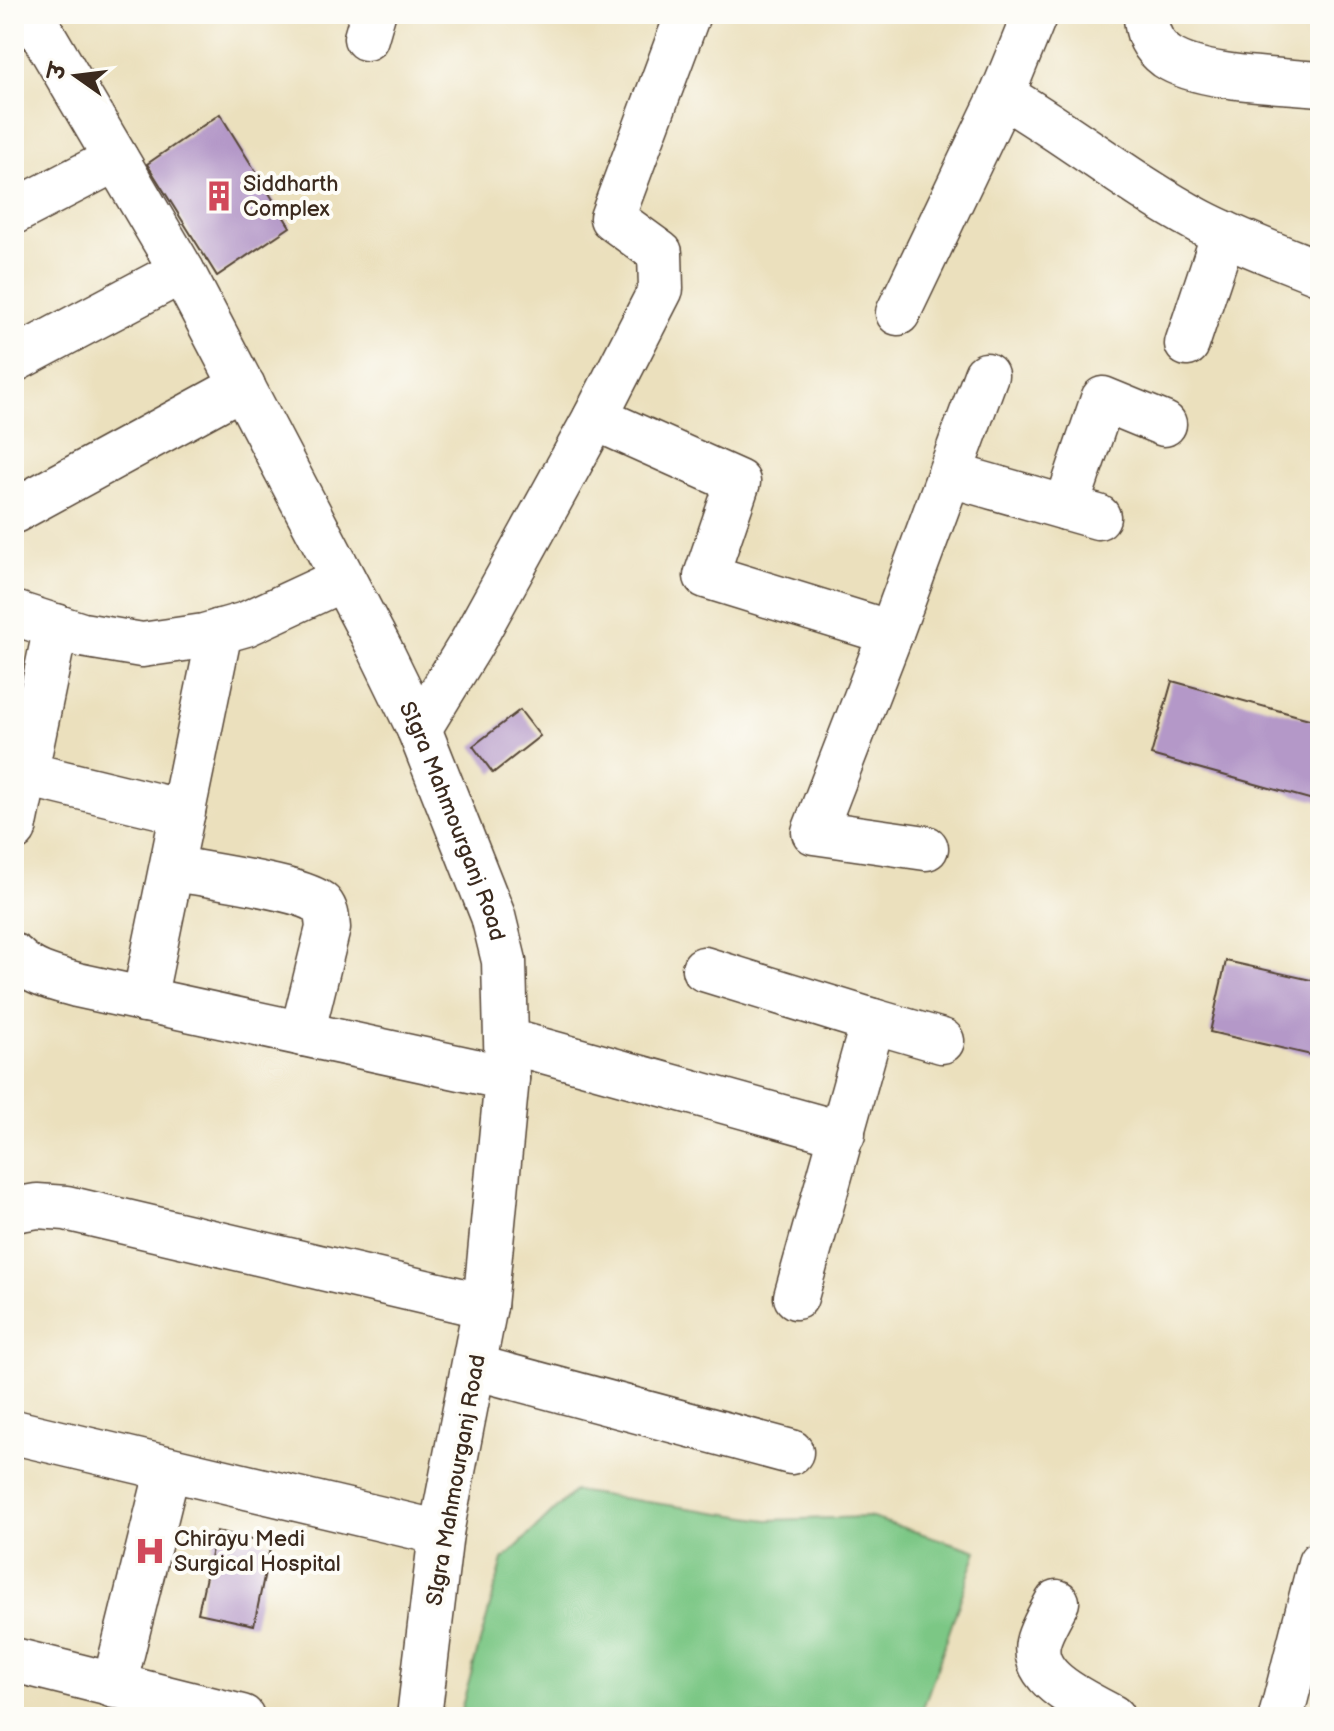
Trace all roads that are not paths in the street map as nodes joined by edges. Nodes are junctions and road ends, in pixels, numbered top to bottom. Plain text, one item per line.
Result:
1 (688, 14) edge
2 (1035, 14) edge
3 (1146, 14) edge
4 (31, 39) edge
5 (1320, 84) edge
6 (1002, 95) junction
7 (116, 159) junction
8 (14, 212) edge
9 (1224, 233) junction
10 (182, 271) junction
11 (1318, 272) dead end
12 (898, 313) dead end
13 (1187, 344) dead end
14 (14, 360) edge
15 (986, 375) dead end
16 (243, 386) junction
17 (595, 418) junction
18 (1164, 424) dead end
19 (951, 475) junction
20 (14, 511) edge
21 (343, 579) junction
22 (14, 613) edge
23 (56, 626) junction
24 (220, 631) junction
25 (891, 633) junction
26 (419, 729) junction
27 (26, 774) junction
28 (183, 812) junction
29 (14, 829) edge
30 (926, 848) dead end
31 (172, 868) junction
32 (14, 956) edge
33 (704, 969) dead end
34 (144, 1000) junction
35 (873, 1021) junction
36 (302, 1034) junction
37 (942, 1041) dead end
38 (507, 1059) junction
39 (843, 1134) junction
40 (14, 1210) edge
41 (796, 1297) dead end
42 (485, 1306) junction
43 (474, 1367) junction
44 (14, 1432) edge
45 (791, 1452) dead end
46 (168, 1469) junction
47 (441, 1533) junction
48 (1320, 1563) edge
49 (1057, 1602) dead end
50 (14, 1660) edge
51 (1320, 1680) edge
52 (114, 1686) junction
53 (242, 1717) edge
54 (419, 1717) edge
55 (1112, 1717) edge
56 (1281, 1717) edge
57 (1311, 1717) edge

1 - 17 street
2 - 6 street
3 - 5 street
4 - 7 street, SIgra Mahmourganj Road
6 - 9 street
6 - 12 street
7 - 8 street
7 - 10 street, SIgra Mahmourganj Road
9 - 11 street
9 - 13 street
10 - 14 street
10 - 16 street, SIgra Mahmourganj Road
15 - 19 street
16 - 20 street
16 - 21 street, SIgra Mahmourganj Road
17 - 25 street
17 - 26 street
18 - 19 street
19 - 25 street
21 - 24 street
21 - 26 street, SIgra Mahmourganj Road
22 - 23 street
23 - 24 street
23 - 27 street
24 - 28 street
25 - 30 street
26 - 38 street, SIgra Mahmourganj Road
27 - 28 street
27 - 29 street
28 - 31 street
31 - 34 street
31 - 36 street
32 - 34 street
33 - 35 street
34 - 36 street
35 - 37 street
35 - 39 street
36 - 38 street
38 - 39 street
38 - 42 street, SIgra Mahmourganj Road
39 - 41 street
40 - 42 street
42 - 43 street, SIgra Mahmourganj Road
43 - 45 street
43 - 47 street, SIgra Mahmourganj Road
44 - 46 street
46 - 47 street
46 - 52 street
47 - 54 street, SIgra Mahmourganj Road
48 - 56 street
49 - 55 street
50 - 52 street
51 - 57 street
52 - 53 street

